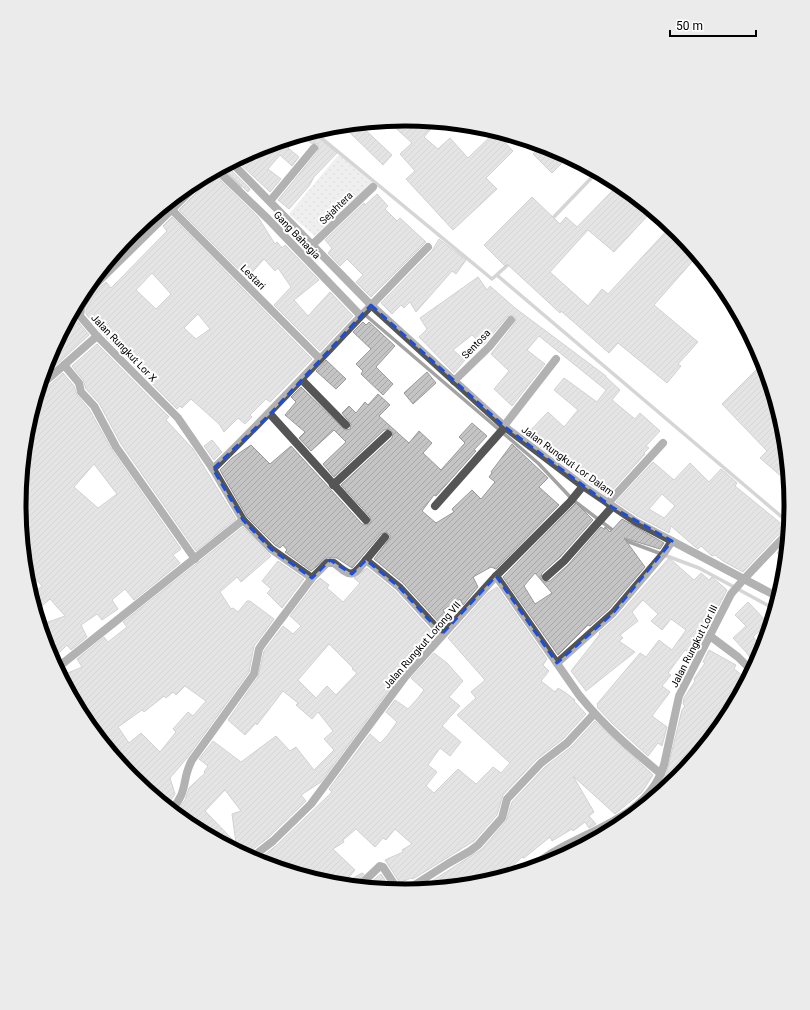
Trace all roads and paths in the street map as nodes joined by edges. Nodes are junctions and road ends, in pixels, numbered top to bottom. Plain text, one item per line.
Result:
1 (314, 148) dead end
2 (235, 166) edge
3 (221, 174) edge
4 (373, 187) dead end
5 (187, 195) edge
6 (270, 201) junction
7 (172, 210) junction
8 (312, 245) junction
9 (428, 247) dead end
10 (99, 281) edge
11 (369, 306) junction
12 (81, 309) edge
13 (360, 315) junction
14 (511, 320) dead end
15 (97, 336) junction
16 (320, 359) junction
17 (556, 359) dead end
18 (64, 365) junction
19 (47, 380) edge
20 (302, 380) junction
21 (454, 381) junction
22 (270, 414) junction
23 (346, 425) dead end
24 (502, 429) junction
25 (388, 434) dead end
26 (663, 443) dead end
27 (213, 469) junction
28 (333, 485) junction
29 (583, 486) junction
30 (610, 505) junction
31 (435, 506) dead end
32 (243, 520) junction
33 (366, 520) dead end
34 (385, 537) dead end
35 (782, 539) dead end
36 (672, 541) junction
37 (195, 558) junction
38 (366, 560) junction
39 (496, 576) junction
40 (546, 577) dead end
41 (312, 578) junction
42 (741, 582) junction
43 (773, 595) edge
44 (442, 634) junction
45 (710, 636) junction
46 (557, 663) junction
47 (61, 665) edge
48 (748, 667) edge
49 (594, 714) junction
50 (661, 774) junction
51 (640, 803) edge
52 (174, 806) edge
53 (625, 814) edge
54 (257, 854) edge
55 (548, 856) edge
56 (364, 882) edge
57 (394, 884) edge
58 (417, 884) edge

1 - 6 street
2 - 6 street
3 - 13 street, Gang Bahagia
4 - 8 street, Sejahtera
5 - 7 street, Jalan Rungkut Lor X
6 - 8 street
7 - 10 street, Jalan Rungkut Lor X
7 - 16 street, Lestari
8 - 11 street
9 - 11 street
11 - 13 street
11 - 21 street, Jalan Rungkut Lor Dalam
12 - 15 street, Jalan Rungkut Lor X
13 - 16 street
14 - 21 street, Sentosa
15 - 18 street
15 - 27 street, Jalan Rungkut Lor X
16 - 20 street
17 - 24 street
18 - 19 street
18 - 37 street
20 - 22 street
20 - 23 street
21 - 24 street, Jalan Rungkut Lor Dalam
22 - 27 street
22 - 28 street
24 - 29 street, Jalan Rungkut Lor Dalam
24 - 31 street
25 - 28 street
26 - 30 street
27 - 32 street, Jalan Rungkut Lor X
28 - 33 street
29 - 30 street, Jalan Rungkut Lor Dalam
29 - 39 street, Jalan Rungkut Lorong VII
30 - 36 street, Jalan Rungkut Lor Dalam
30 - 40 street
32 - 37 street
32 - 41 street, Jalan Rungkut Lor X
34 - 38 street
35 - 42 street, Jalan Rungkut Lor III
36 - 42 street, Jalan Rungkut Lor Dalam
36 - 46 street
37 - 47 street
38 - 41 street
38 - 44 street
39 - 44 street, Jalan Rungkut Lorong VII
39 - 46 street
41 - 52 street
42 - 43 street, Jalan Rungkut Lor Dalam
42 - 45 street, Jalan Rungkut Lor III
44 - 54 street, Jalan Rungkut Lorong VII
45 - 48 street
45 - 50 street, Jalan Rungkut Lor III
46 - 49 street
49 - 50 street
49 - 58 street
50 - 51 street, Jalan Rungkut Lor III
53 - 55 street, Jalan Rungkut Lor III
56 - 57 street

